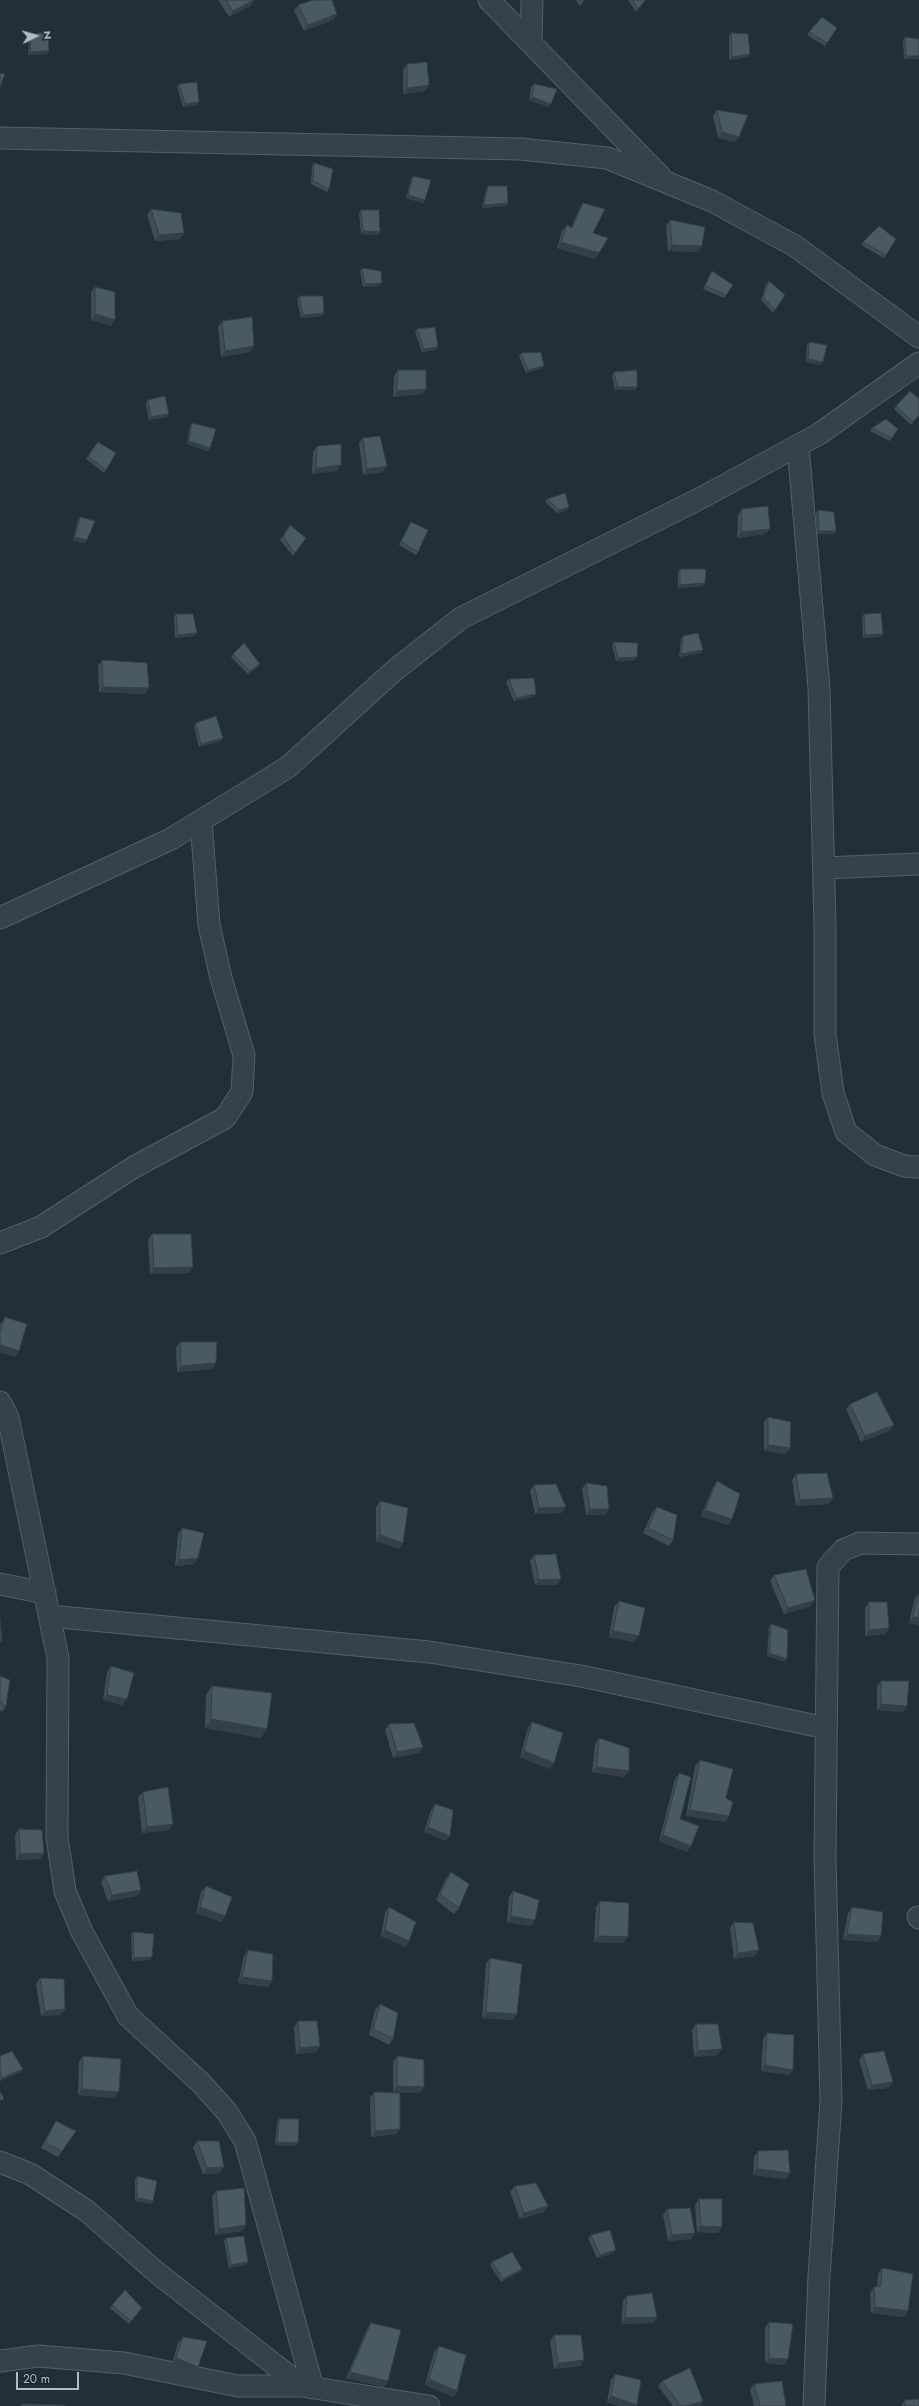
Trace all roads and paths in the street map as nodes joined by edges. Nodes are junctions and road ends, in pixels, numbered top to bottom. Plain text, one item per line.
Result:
1 (489, 0) edge
2 (532, 0) edge
3 (531, 43) junction
4 (0, 138) edge
5 (666, 181) junction
6 (919, 337) edge
7 (919, 363) edge
8 (798, 446) junction
9 (201, 821) junction
10 (919, 864) edge
11 (824, 868) junction
12 (0, 918) edge
13 (919, 1167) edge
14 (0, 1243) edge
15 (0, 1402) edge
16 (919, 1544) edge
17 (0, 1584) edge
18 (45, 1593) junction
19 (50, 1616) junction
20 (826, 1728) junction
21 (0, 2162) edge
22 (0, 2362) edge
23 (308, 2387) junction
24 (429, 2406) edge
25 (814, 2406) edge

1 - 3 street
2 - 3 street
3 - 5 street
4 - 5 street
5 - 6 street
7 - 8 street
8 - 9 street
8 - 11 street
9 - 12 street
9 - 14 street
10 - 11 street
11 - 13 street
15 - 18 street
16 - 20 street
17 - 18 street
18 - 19 street
19 - 20 street
19 - 23 street
20 - 25 street
21 - 23 street
22 - 23 street
23 - 24 street

